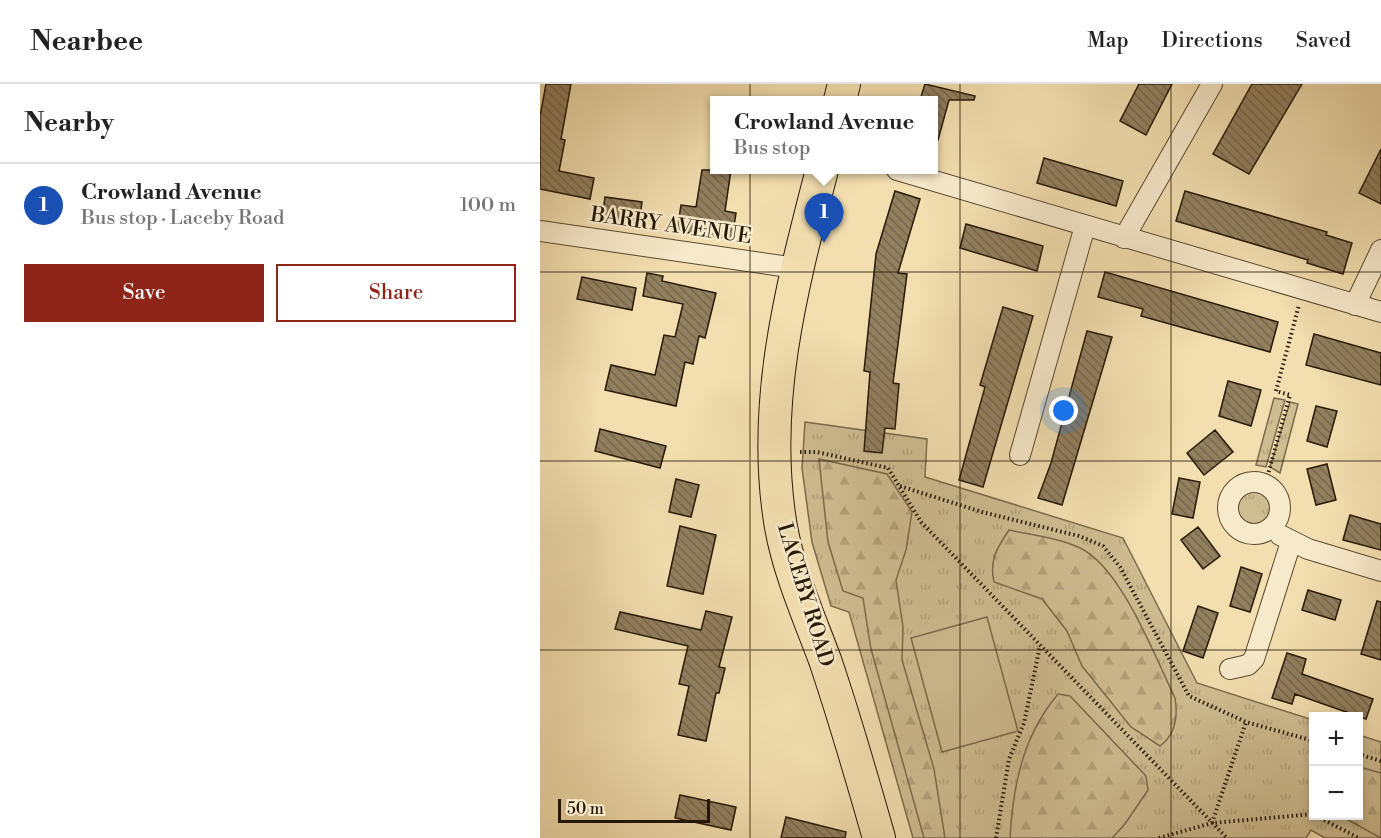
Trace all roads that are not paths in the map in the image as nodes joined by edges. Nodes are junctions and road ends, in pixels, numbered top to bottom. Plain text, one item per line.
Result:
1 (1212, 84) edge
2 (821, 174) edge
3 (910, 174) edge
4 (1085, 226) junction
5 (540, 231) edge
6 (1124, 238) junction
7 (1381, 249) edge
8 (795, 268) junction
9 (1355, 305) junction
10 (1381, 312) edge
11 (1020, 455) dead end
12 (1271, 528) junction
13 (1291, 542) junction
14 (1381, 571) edge
15 (1230, 669) dead end
16 (879, 838) edge

1 - 6 street
2 - 8 highway, LACEBY ROAD
3 - 4 street
4 - 6 street
4 - 11 street
5 - 8 street, BARRY AVENUE
6 - 9 street
7 - 9 street
8 - 16 highway, LACEBY ROAD
9 - 10 street
12 - 12 street
12 - 13 street
13 - 14 street
13 - 15 street

